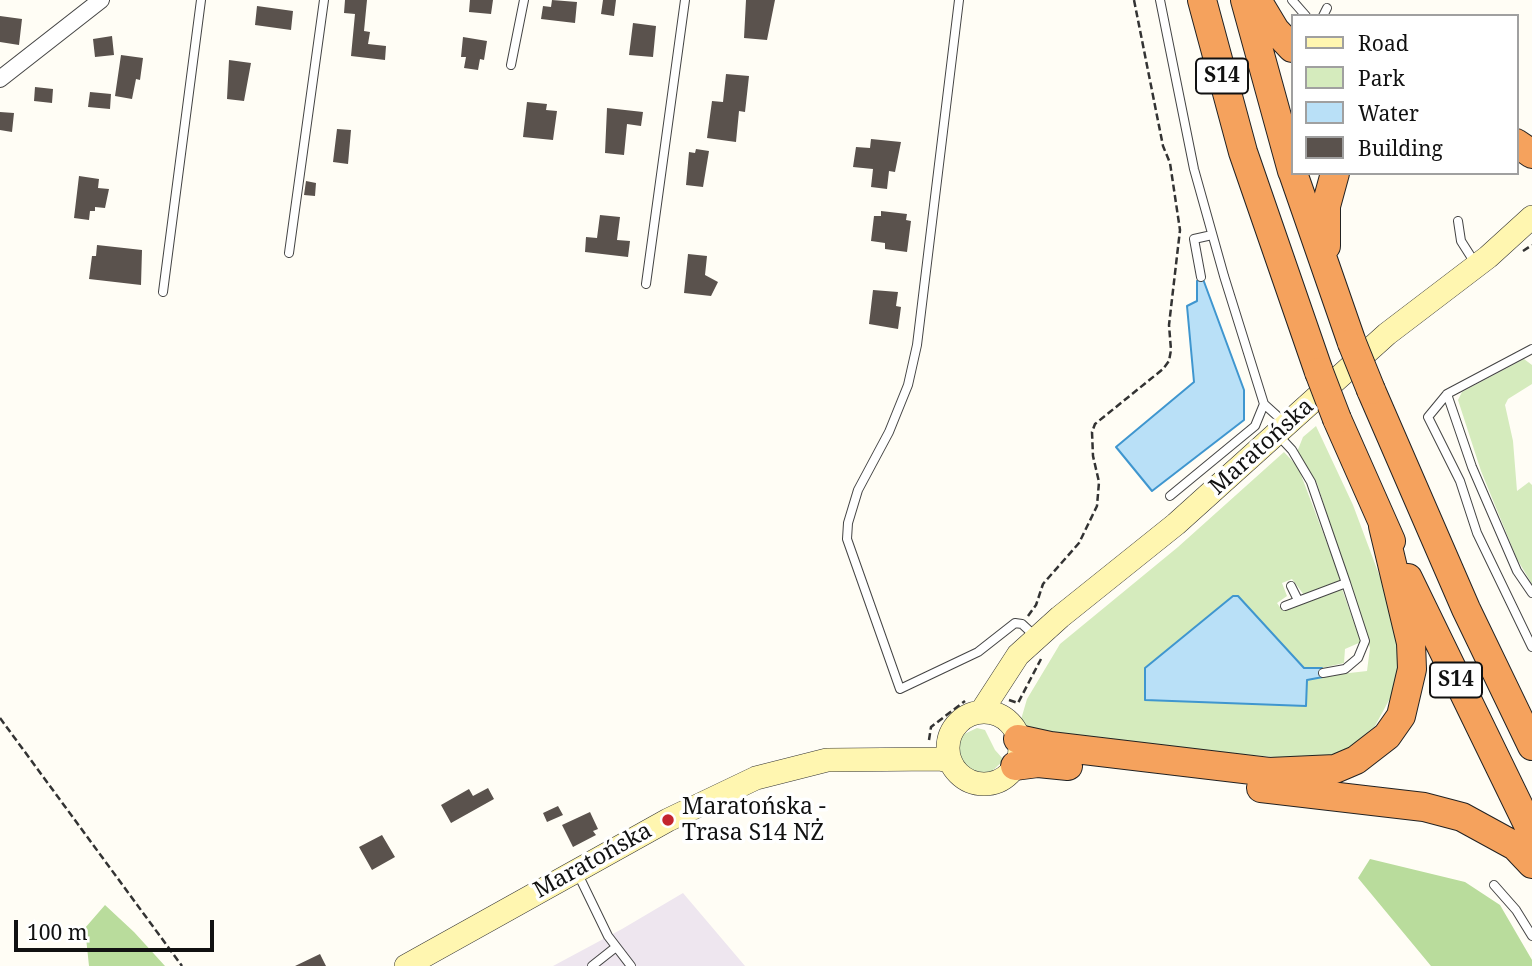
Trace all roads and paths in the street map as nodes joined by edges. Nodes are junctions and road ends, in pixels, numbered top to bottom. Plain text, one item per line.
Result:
1 (101, 0) edge
2 (201, 0) edge
3 (324, 0) edge
4 (524, 0) edge
5 (685, 0) edge
6 (959, 0) edge
7 (1133, 0) edge
8 (1160, 0) edge
9 (1202, 0) edge
10 (1245, 0) edge
11 (1257, 0) edge
12 (1292, 0) edge
13 (1304, 14) edge
14 (1290, 46) edge
15 (511, 65) dead end
16 (0, 79) edge
17 (1290, 161) edge
18 (1294, 175) edge
19 (1335, 175) edge
20 (1532, 217) edge
21 (1458, 221) dead end
22 (1532, 234) edge
23 (1212, 235) junction
24 (289, 253) dead end
25 (1483, 261) junction
26 (1201, 277) dead end
27 (1329, 281) junction
28 (646, 284) dead end
29 (163, 292) dead end
30 (1532, 349) edge
31 (1447, 394) junction
32 (1264, 404) junction
33 (1282, 430) junction
34 (1170, 496) dead end
35 (1383, 526) junction
36 (1346, 583) junction
37 (1291, 586) dead end
38 (1532, 593) edge
39 (1298, 600) junction
40 (1285, 606) dead end
41 (1030, 631) junction
42 (1532, 647) edge
43 (1323, 673) dead end
44 (975, 705) junction
45 (0, 718) edge
46 (936, 736) junction
47 (1013, 741) junction
48 (1532, 746) edge
49 (828, 760) junction
50 (951, 762) junction
51 (1532, 833) edge
52 (1532, 864) edge
53 (576, 872) junction
54 (1494, 885) dead end
55 (1532, 936) edge
56 (616, 947) junction
57 (182, 966) edge
58 (406, 966) edge
59 (592, 966) edge
60 (631, 966) edge

1 - 16 street
2 - 29 lane
3 - 24 lane
4 - 15 lane
5 - 28 lane
6 - 41 lane
7 - 41 path
8 - 23 lane
9 - 35 highway, S14, bridge
10 - 17 highway, S14
11 - 14 highway
12 - 13 lane
18 - 27 highway, S14
19 - 27 highway
20 - 25 main road, Maratońska
21 - 25 lane
22 - 25 main road, Maratońska
23 - 26 lane
23 - 32 lane
25 - 33 main road, Maratońska
27 - 48 highway, S14, bridge
30 - 31 lane
31 - 38 lane
31 - 42 lane
32 - 33 lane
32 - 34 lane
33 - 36 lane
33 - 41 main road, Maratońska
35 - 47 highway
35 - 51 highway, S14
36 - 39 lane
36 - 43 lane
37 - 39 lane
39 - 40 lane
41 - 44 main road, Maratońska
41 - 47 main road, Maratońska
44 - 46 path
44 - 46 main road
44 - 47 main road
45 - 57 path
46 - 49 main road, Maratońska
46 - 50 main road
47 - 50 main road
47 - 52 highway
49 - 50 main road, Maratońska
49 - 53 main road, Maratońska
53 - 56 lane
53 - 58 main road, Maratońska
54 - 55 lane
56 - 59 lane
56 - 60 lane

